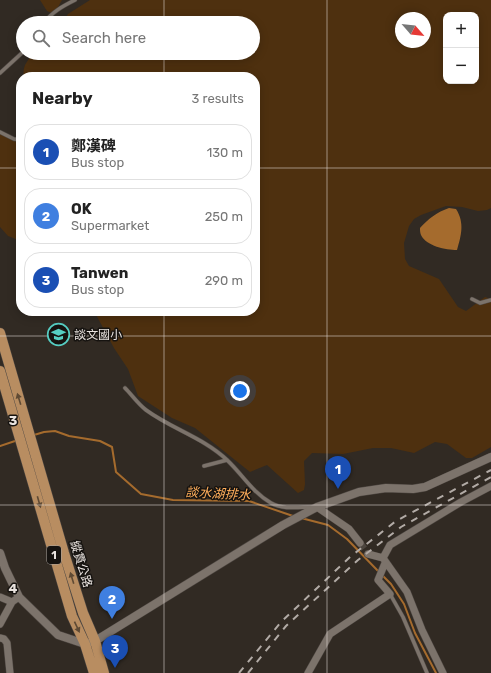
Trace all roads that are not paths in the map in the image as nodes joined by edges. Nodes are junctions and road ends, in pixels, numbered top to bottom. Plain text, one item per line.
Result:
1 (75, 0) edge
2 (50, 16) edge
3 (16, 58) edge
4 (0, 72) edge
5 (0, 132) edge
6 (16, 139) edge
7 (472, 299) dead end
8 (491, 300) edge
9 (0, 334) edge
10 (2, 353) edge
11 (0, 371) edge
12 (125, 388) dead end
13 (26, 438) junction
14 (491, 457) edge
15 (227, 460) junction
16 (204, 466) dead end
17 (491, 486) edge
18 (317, 507) junction
19 (360, 543) tunnel mouth
20 (0, 553) edge
21 (368, 554) tunnel mouth
22 (384, 563) junction
23 (390, 594) junction
24 (0, 596) edge
25 (19, 597) junction
26 (12, 602) junction
27 (0, 624) edge
28 (0, 638) edge
29 (90, 642) junction
30 (10, 673) edge
31 (94, 673) edge
32 (104, 673) edge
33 (308, 673) edge
34 (427, 673) edge
35 (443, 673) edge

1 - 2 lane
3 - 4 lane
5 - 6 lane
7 - 8 lane
9 - 10 main road, 1
13 -> 10 main road, 1
11 - 13 main road, 1
12 - 15 lane
13 - 29 main road, 縱貫公路 / 1
14 - 18 street
15 - 16 lane
15 - 18 lane
17 - 22 street
18 - 19 street
18 - 29 street
20 - 25 street
21 - 22 street
22 - 23 street
22 - 35 street
23 - 33 street
23 - 34 lane
24 - 26 street
25 - 26 street
25 - 29 street
26 - 27 street
28 - 30 street
29 - 31 main road, 縱貫公路 / 1
29 - 32 main road, 縱貫公路 / 1

